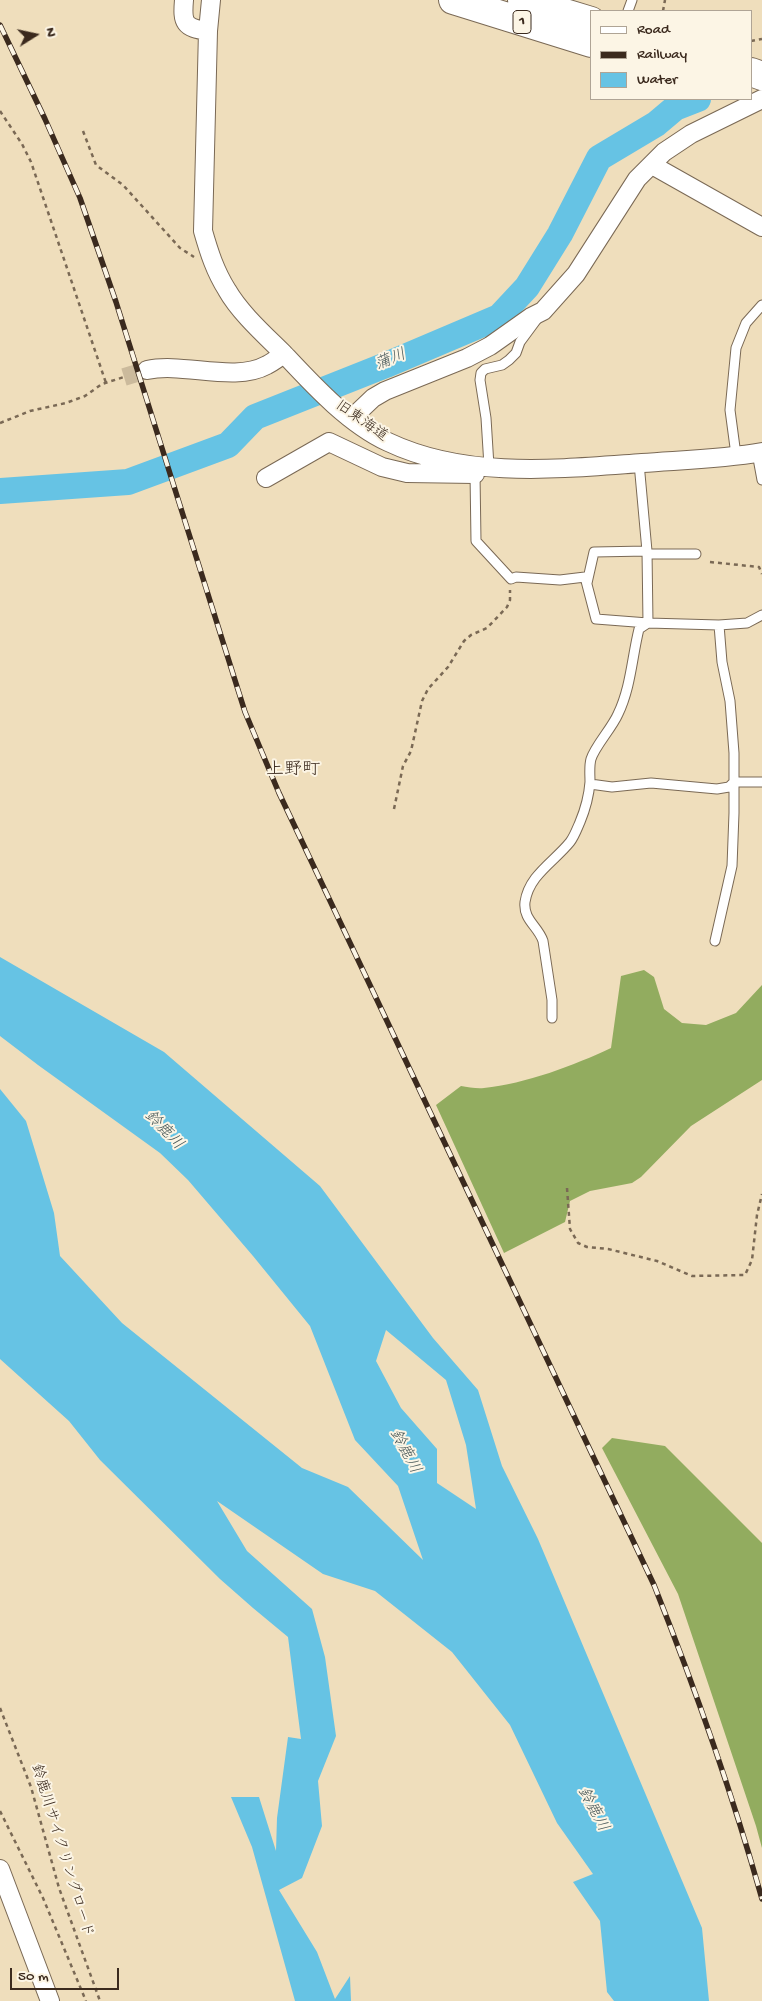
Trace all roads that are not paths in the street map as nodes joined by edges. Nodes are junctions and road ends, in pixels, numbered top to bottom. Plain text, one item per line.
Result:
1 (184, 0) edge
2 (211, 0) edge
3 (453, 0) edge
4 (522, 0) edge
5 (590, 21) edge
6 (208, 31) junction
7 (590, 43) edge
8 (762, 99) edge
9 (652, 164) junction
10 (762, 226) edge
11 (762, 305) edge
12 (543, 311) junction
13 (284, 354) junction
14 (147, 370) tunnel mouth
15 (348, 416) junction
16 (760, 453) edge
17 (736, 455) junction
18 (639, 463) junction
19 (482, 470) junction
20 (266, 478) dead end
21 (762, 480) edge
22 (647, 552) junction
23 (696, 554) dead end
24 (587, 583) junction
25 (762, 615) edge
26 (648, 623) junction
27 (719, 625) junction
28 (734, 782) junction
29 (762, 782) edge
30 (590, 784) junction
31 (715, 941) dead end
32 (552, 1018) dead end
33 (0, 1869) edge
34 (50, 2001) edge

1 - 6 street
2 - 6 street, 旧東海道
3 - 7 highway, 1
4 - 5 highway, 1
6 - 13 street, 旧東海道
8 - 9 street
9 - 10 street
9 - 12 street
11 - 17 lane
12 - 15 street
12 - 19 lane
13 - 14 street
13 - 15 street, 旧東海道
15 - 19 street, 旧東海道
16 - 17 street, 旧東海道
16 - 21 lane
17 - 18 street, 旧東海道
18 - 19 street, 旧東海道
18 - 22 lane
19 - 20 street
19 - 24 lane
22 - 23 lane
22 - 24 lane
22 - 26 lane
24 - 26 lane
25 - 27 lane
26 - 27 lane
26 - 30 lane
27 - 28 lane
28 - 29 lane
28 - 30 lane
28 - 31 lane
30 - 32 lane
33 - 34 street

